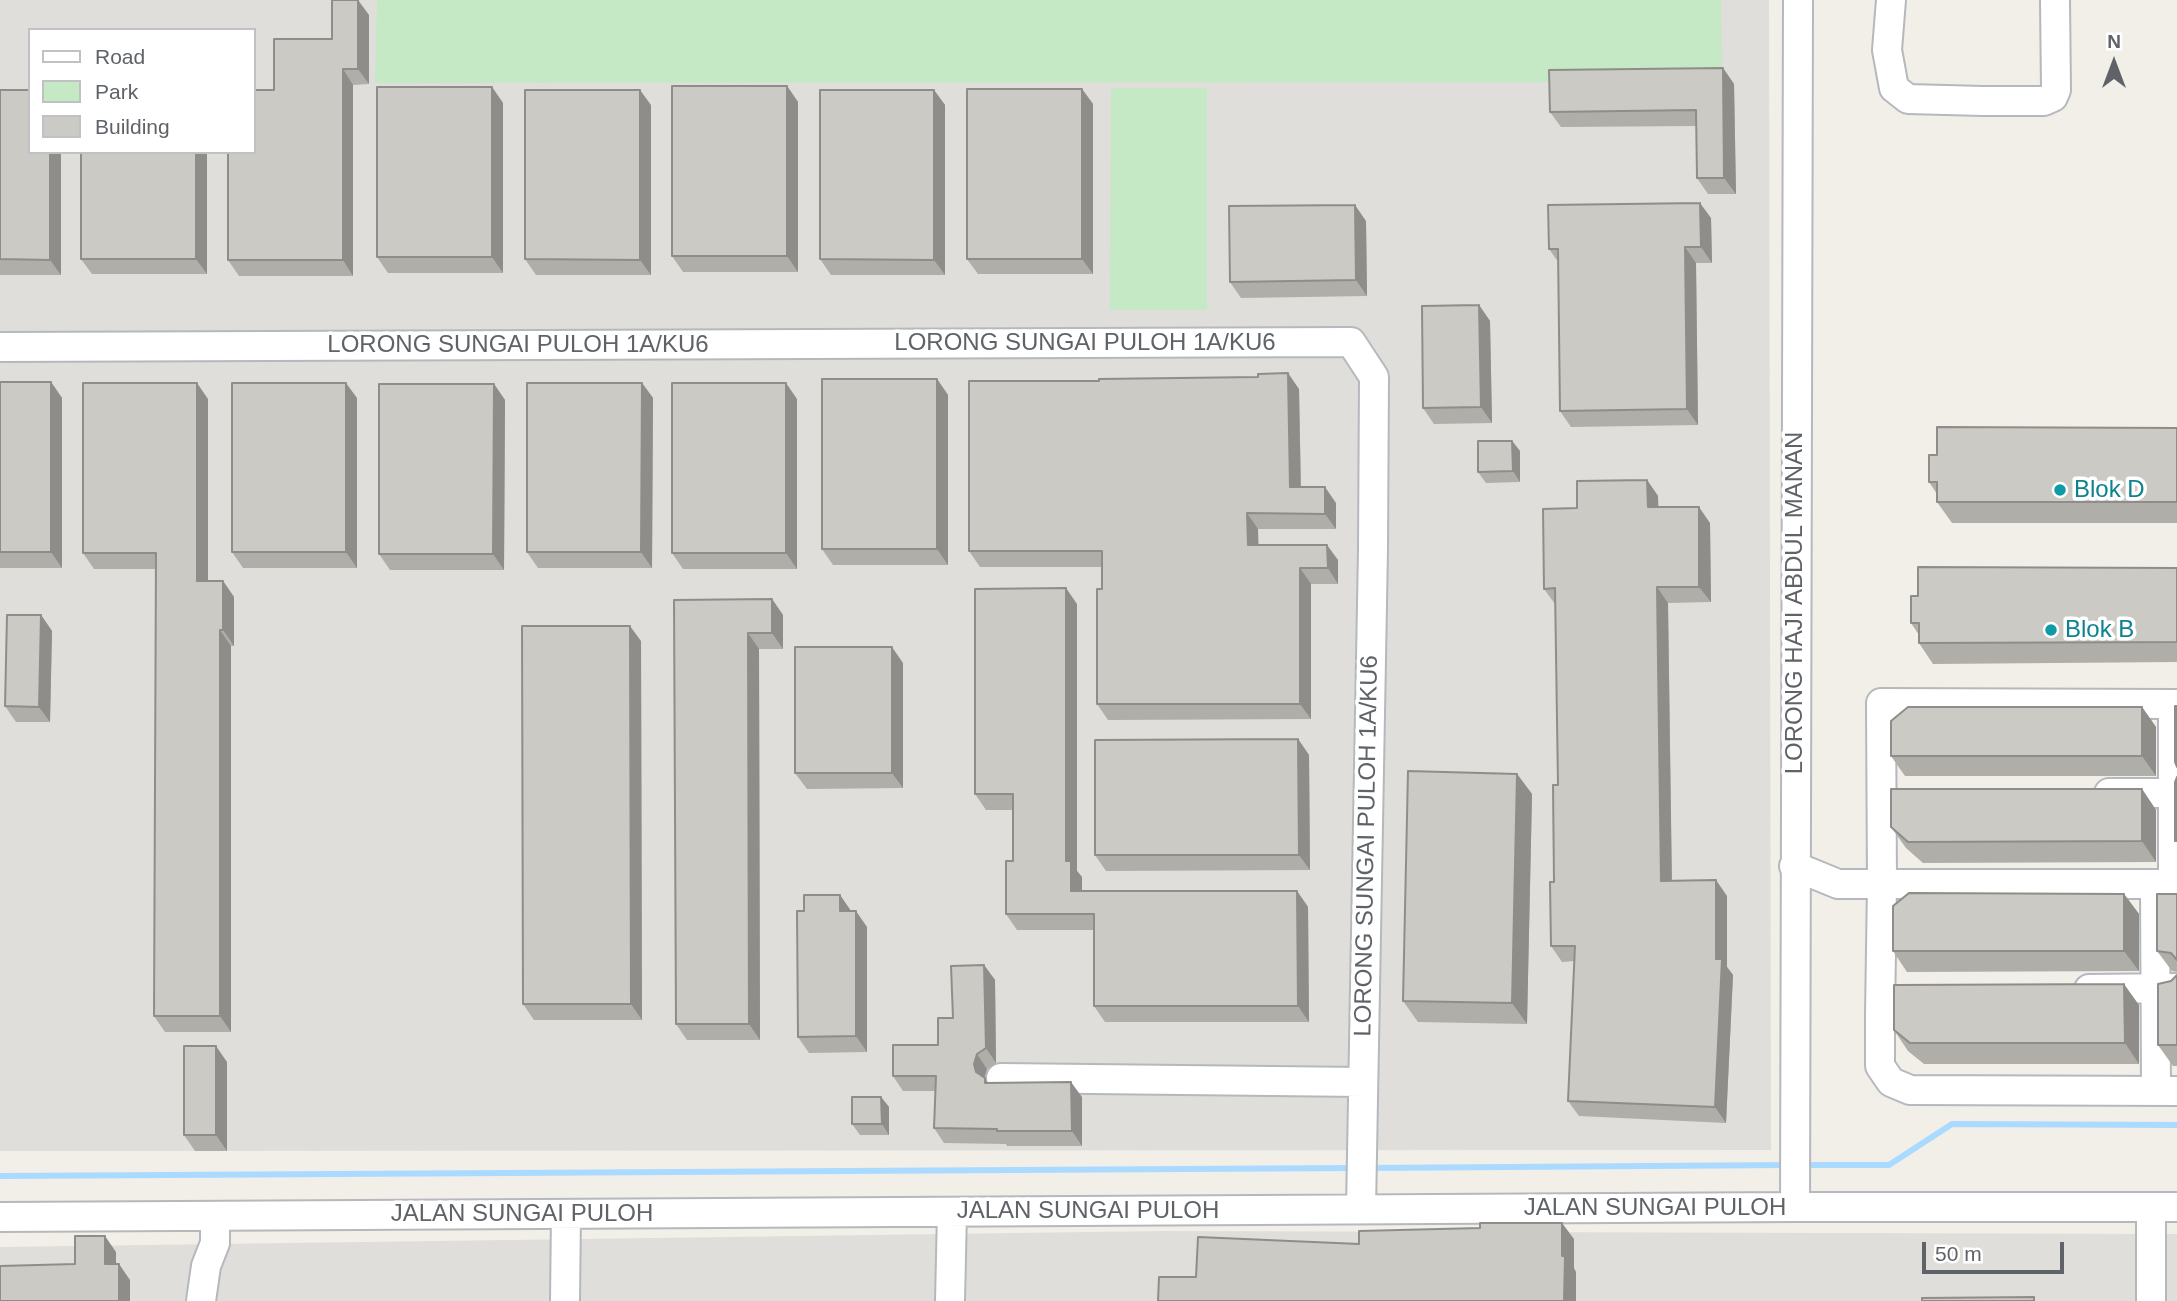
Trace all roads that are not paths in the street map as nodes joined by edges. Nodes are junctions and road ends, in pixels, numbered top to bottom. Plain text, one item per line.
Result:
1 (1798, 0) edge
2 (1891, 0) edge
3 (2055, 0) edge
4 (0, 348) edge
5 (2175, 704) edge
6 (2090, 793) edge
7 (2175, 793) edge
8 (1794, 866) junction
9 (1838, 884) junction
10 (1882, 884) junction
11 (2168, 884) edge
12 (1794, 916) junction
13 (2166, 988) edge
14 (2059, 989) edge
15 (1002, 1078) dead end
16 (1362, 1082) junction
17 (2166, 1091) edge
18 (1361, 1197) junction
19 (1794, 1197) junction
20 (2164, 1207) edge
21 (952, 1212) junction
22 (566, 1214) junction
23 (215, 1216) junction
24 (0, 1217) edge
25 (201, 1301) edge
26 (565, 1301) edge
27 (950, 1301) edge
28 (2151, 1301) edge

1 - 8 street, LORONG HAJI ABDUL MANAN
2 - 3 street
4 - 16 street, LORONG SUNGAI PULOH 1A/KU6
5 - 7 street
5 - 10 street
6 - 7 street
7 - 11 street
8 - 9 street
8 - 12 street, LORONG HAJI ABDUL MANAN
9 - 10 street
9 - 12 street
10 - 11 street
10 - 17 street
11 - 13 street
12 - 19 street, LORONG HAJI ABDUL MANAN
13 - 14 street
13 - 17 street
15 - 16 street
16 - 18 street, LORONG SUNGAI PULOH 1A/KU6
18 - 19 street, JALAN SUNGAI PULOH
18 - 21 street, JALAN SUNGAI PULOH
19 - 20 street, JALAN SUNGAI PULOH
20 - 28 street
21 - 22 street, JALAN SUNGAI PULOH
21 - 27 street
22 - 23 street, JALAN SUNGAI PULOH
22 - 26 street
23 - 24 street, JALAN SUNGAI PULOH
23 - 25 street

